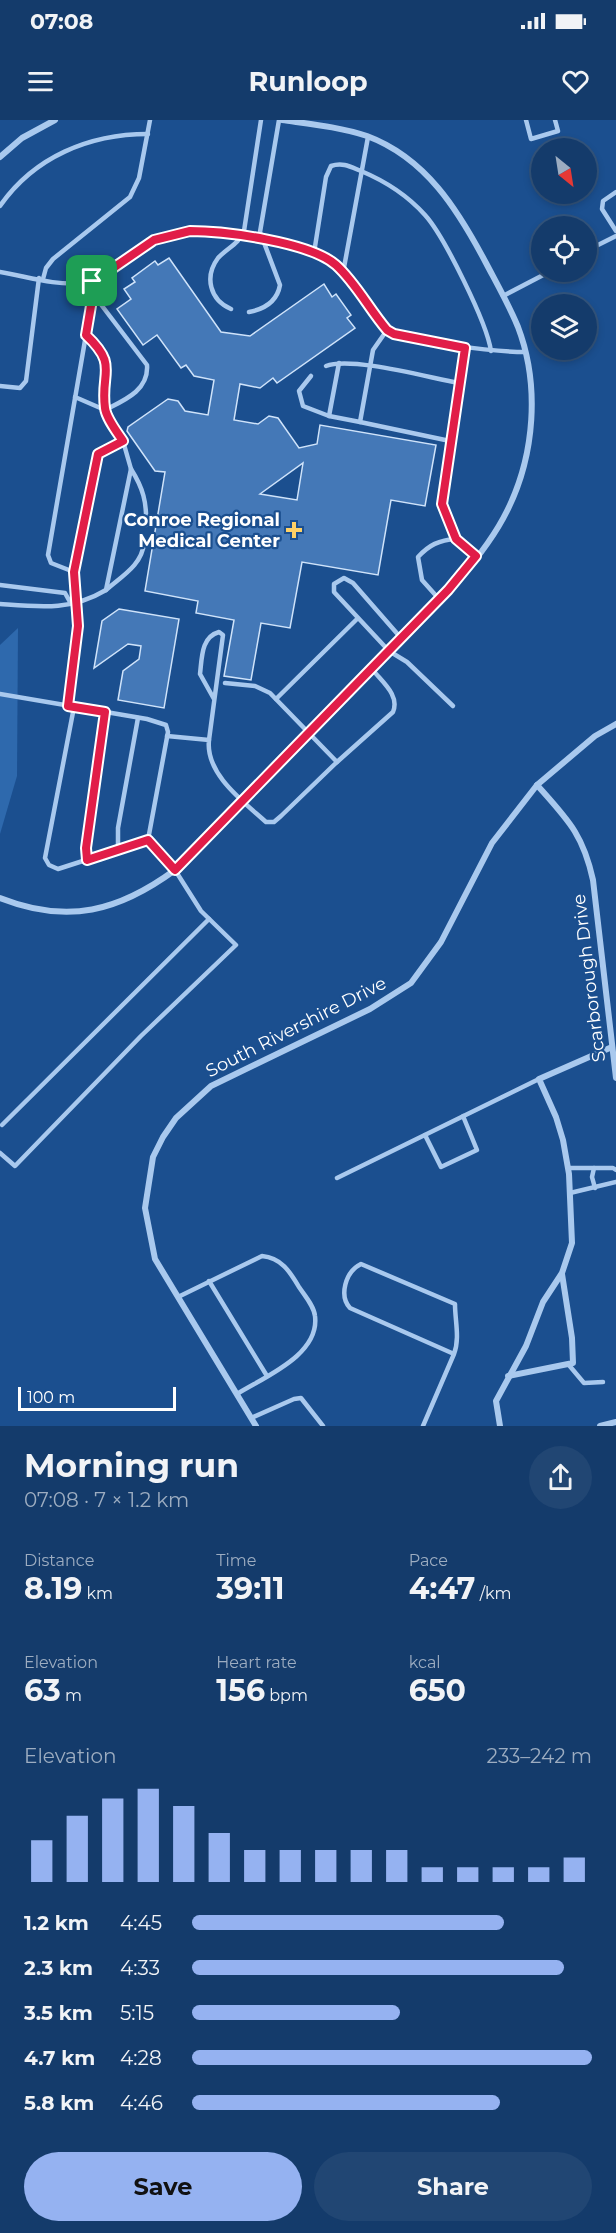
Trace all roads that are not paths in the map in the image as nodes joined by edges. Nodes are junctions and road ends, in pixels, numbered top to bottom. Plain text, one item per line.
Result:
1 (55, 120) edge
2 (150, 120) edge
3 (261, 120) edge
4 (280, 120) edge
5 (526, 120) edge
6 (555, 120) edge
7 (148, 134) junction
8 (368, 136) junction
9 (0, 157) edge
10 (362, 171) junction
11 (616, 192) edge
12 (0, 206) edge
13 (616, 233) edge
14 (241, 237) junction
15 (262, 240) junction
16 (597, 244) edge
17 (314, 253) junction
18 (0, 272) edge
19 (343, 273) junction
20 (41, 278) junction
21 (89, 281) junction
22 (531, 281) edge
23 (93, 294) junction
24 (503, 296) junction
25 (231, 309) dead end
26 (249, 312) dead end
27 (387, 330) junction
28 (86, 335) junction
29 (465, 348) junction
30 (490, 351) junction
31 (525, 352) junction
32 (339, 363) junction
33 (326, 366) dead end
34 (369, 366) junction
35 (311, 376) dead end
36 (459, 383) junction
37 (0, 386) edge
38 (75, 397) junction
39 (105, 410) junction
40 (329, 416) junction
41 (360, 423) junction
42 (123, 441) junction
43 (450, 441) junction
44 (131, 469) junction
45 (146, 525) dead end
46 (456, 539) junction
47 (144, 543) dead end
48 (476, 556) junction
49 (74, 572) junction
50 (0, 585) edge
51 (106, 590) junction
52 (439, 599) junction
53 (70, 602) junction
54 (77, 602) junction
55 (0, 604) edge
56 (357, 619) junction
57 (401, 638) junction
58 (389, 651) junction
59 (372, 669) junction
60 (225, 682) dead end
61 (0, 694) edge
62 (214, 699) junction
63 (276, 699) junction
64 (71, 706) junction
65 (453, 706) dead end
66 (105, 712) junction
67 (138, 718) junction
68 (616, 724) edge
69 (310, 733) junction
70 (167, 736) junction
71 (209, 740) junction
72 (337, 762) junction
73 (537, 785) junction
74 (243, 802) junction
75 (148, 840) junction
76 (118, 849) junction
77 (87, 860) junction
78 (175, 870) junction
79 (0, 898) edge
80 (209, 919) junction
81 (614, 1036) edge
82 (612, 1047) junction
83 (616, 1077) edge
84 (539, 1079) junction
85 (463, 1116) junction
86 (1, 1126) edge
87 (425, 1135) junction
88 (0, 1153) edge
89 (568, 1168) junction
90 (594, 1168) junction
91 (616, 1170) edge
92 (337, 1178) dead end
93 (616, 1182) edge
94 (595, 1188) junction
95 (570, 1193) junction
96 (562, 1273) junction
97 (209, 1281) junction
98 (178, 1297) junction
99 (454, 1354) junction
100 (568, 1364) junction
101 (267, 1376) junction
102 (508, 1376) junction
103 (603, 1382) dead end
104 (237, 1394) junction
105 (252, 1418) junction
106 (616, 1422) edge
107 (256, 1426) edge
108 (322, 1426) edge
109 (423, 1426) edge
110 (500, 1426) edge
111 (600, 1426) edge

1 - 9 street
2 - 7 lane
3 - 14 lane
4 - 8 street
4 - 15 lane
5 - 6 lane
7 - 12 lane
7 - 20 lane
8 - 10 lane
8 - 24 street
10 - 17 lane
10 - 19 lane
10 - 30 lane
11 - 13 lane
13 - 16 lane
14 - 15 lane
14 - 21 lane
14 - 25 lane
15 - 17 lane
15 - 26 lane
17 - 19 lane
18 - 20 lane
19 - 27 lane
20 - 21 lane
20 - 37 lane
21 - 23 lane
22 - 24 lane
23 - 28 lane
23 - 39 lane
24 - 31 street
27 - 29 lane
27 - 34 lane
28 - 38 lane
28 - 39 lane
29 - 30 lane
29 - 36 lane
30 - 31 lane
31 - 48 street
32 - 33 lane
32 - 34 lane
32 - 40 lane
34 - 36 lane
34 - 41 lane
35 - 40 lane
36 - 43 lane
38 - 39 lane
38 - 49 lane
39 - 42 lane
40 - 41 lane
41 - 43 lane
42 - 44 lane
42 - 49 lane
43 - 46 lane
44 - 45 lane
44 - 51 lane
46 - 48 lane
46 - 52 lane
47 - 51 lane
48 - 52 street
49 - 54 lane
50 - 53 lane
51 - 54 lane
52 - 57 street
53 - 54 lane
53 - 55 lane
54 - 64 lane
56 - 57 lane
56 - 58 lane
56 - 63 lane
57 - 58 street
58 - 59 street
58 - 65 lane
59 - 69 street
59 - 72 lane
60 - 63 lane
61 - 64 lane
62 - 62 lane
62 - 71 lane
63 - 69 lane
64 - 66 lane
64 - 77 lane
66 - 67 lane
66 - 77 lane
67 - 70 lane
67 - 76 lane
68 - 73 street, South Rivershire Drive
69 - 72 lane
69 - 74 street
70 - 71 lane
70 - 75 lane
71 - 74 lane
72 - 74 lane
73 - 81 street, Scarborough Drive
73 - 98 street, South Rivershire Drive
74 - 78 street
75 - 76 lane
75 - 78 lane
76 - 77 lane
78 - 79 street
78 - 80 lane
80 - 86 lane
80 - 88 lane
81 - 82 street, Scarborough Drive
82 - 83 street, Scarborough Drive
82 - 84 street
84 - 85 lane
84 - 89 street
85 - 87 lane
85 - 87 lane
87 - 92 lane
89 - 90 lane
89 - 95 street
90 - 91 lane
90 - 94 lane
93 - 94 lane
94 - 95 lane
95 - 96 street
96 - 100 street
96 - 102 street
97 - 98 lane
97 - 101 lane
97 - 101 lane
98 - 104 street, South Rivershire Drive
99 - 99 lane
99 - 109 lane
100 - 102 street
100 - 103 lane
101 - 104 lane
102 - 110 street
104 - 105 street, South Rivershire Drive
105 - 107 street, South Rivershire Drive
105 - 108 lane
106 - 111 street

